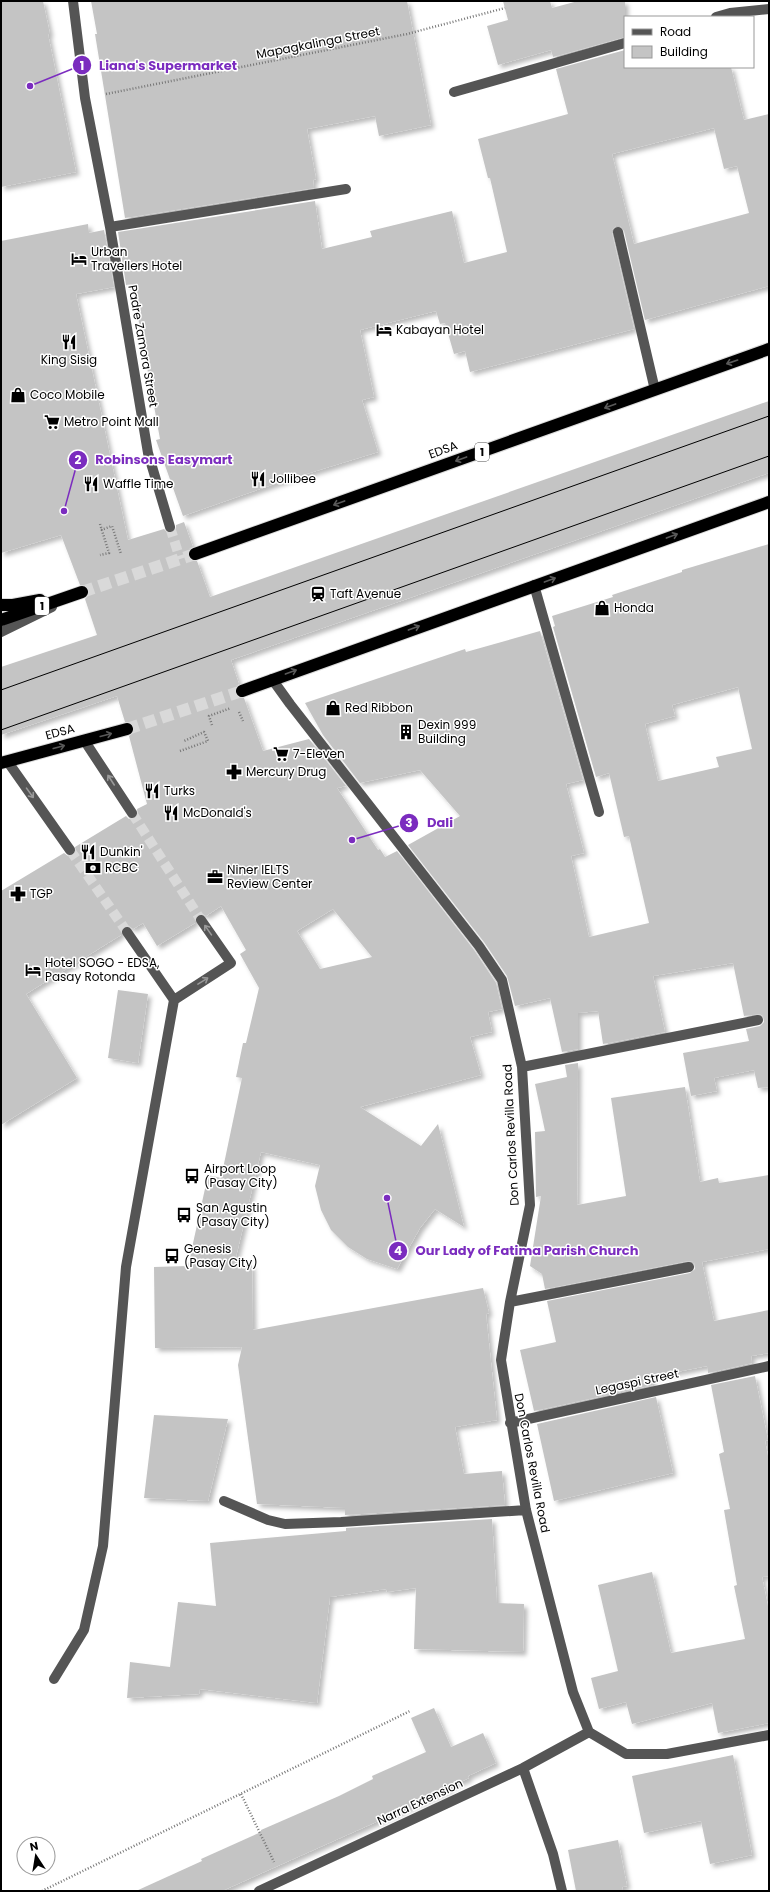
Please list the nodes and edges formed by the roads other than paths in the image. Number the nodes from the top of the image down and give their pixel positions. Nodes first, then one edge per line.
1 (73, 1) edge
2 (769, 9) edge
3 (720, 16) edge
4 (624, 43) edge
5 (454, 92) dead end
6 (346, 189) dead end
7 (110, 227) junction
8 (618, 232) dead end
9 (769, 349) edge
10 (655, 390) junction
11 (769, 502) edge
12 (170, 527) tunnel mouth
13 (195, 554) tunnel mouth
14 (534, 585) junction
15 (82, 592) junction
16 (1, 605) edge
17 (1, 620) edge
18 (1, 632) edge
19 (272, 679) junction
20 (242, 690) tunnel mouth
21 (127, 729) tunnel mouth
22 (84, 740) junction
23 (4, 762) edge
24 (599, 812) dead end
25 (132, 813) tunnel mouth
26 (70, 850) tunnel mouth
27 (201, 920) tunnel mouth
28 (127, 932) tunnel mouth
29 (174, 1000) junction
30 (758, 1020) dead end
31 (522, 1068) junction
32 (689, 1267) dead end
33 (510, 1302) junction
34 (769, 1366) edge
35 (510, 1423) junction
36 (224, 1501) dead end
37 (526, 1510) junction
38 (54, 1678) dead end
39 (589, 1732) junction
40 (769, 1735) edge
41 (523, 1768) junction
42 (260, 1891) edge
43 (562, 1891) edge

1 - 7 street, Padre Zamora Street
2 - 3 street
4 - 5 street
6 - 7 street
7 - 12 street, Padre Zamora Street
8 - 10 street
9 -> 10 highway, EDSA / 1
10 -> 13 highway, EDSA / 1
14 -> 11 highway
19 -> 14 highway
14 - 24 street
15 - 16 highway
15 - 17 highway, 1
15 - 18 street
19 - 20 highway
19 - 31 street, Don Carlos Revilla Road
22 -> 21 highway, EDSA
23 -> 22 highway, EDSA
25 -> 22 street
23 -> 26 street
29 -> 27 street
28 - 29 street
29 - 38 street
30 - 31 street
31 - 33 street, Don Carlos Revilla Road
32 - 33 street
33 - 35 street, Don Carlos Revilla Road
34 - 35 street, Legaspi Street
35 - 37 street, Don Carlos Revilla Road
36 - 37 street
37 - 39 street, Don Carlos Revilla Road
39 - 40 street
39 - 41 street, Narra Extension
41 - 42 street, Narra Extension
41 - 43 street

